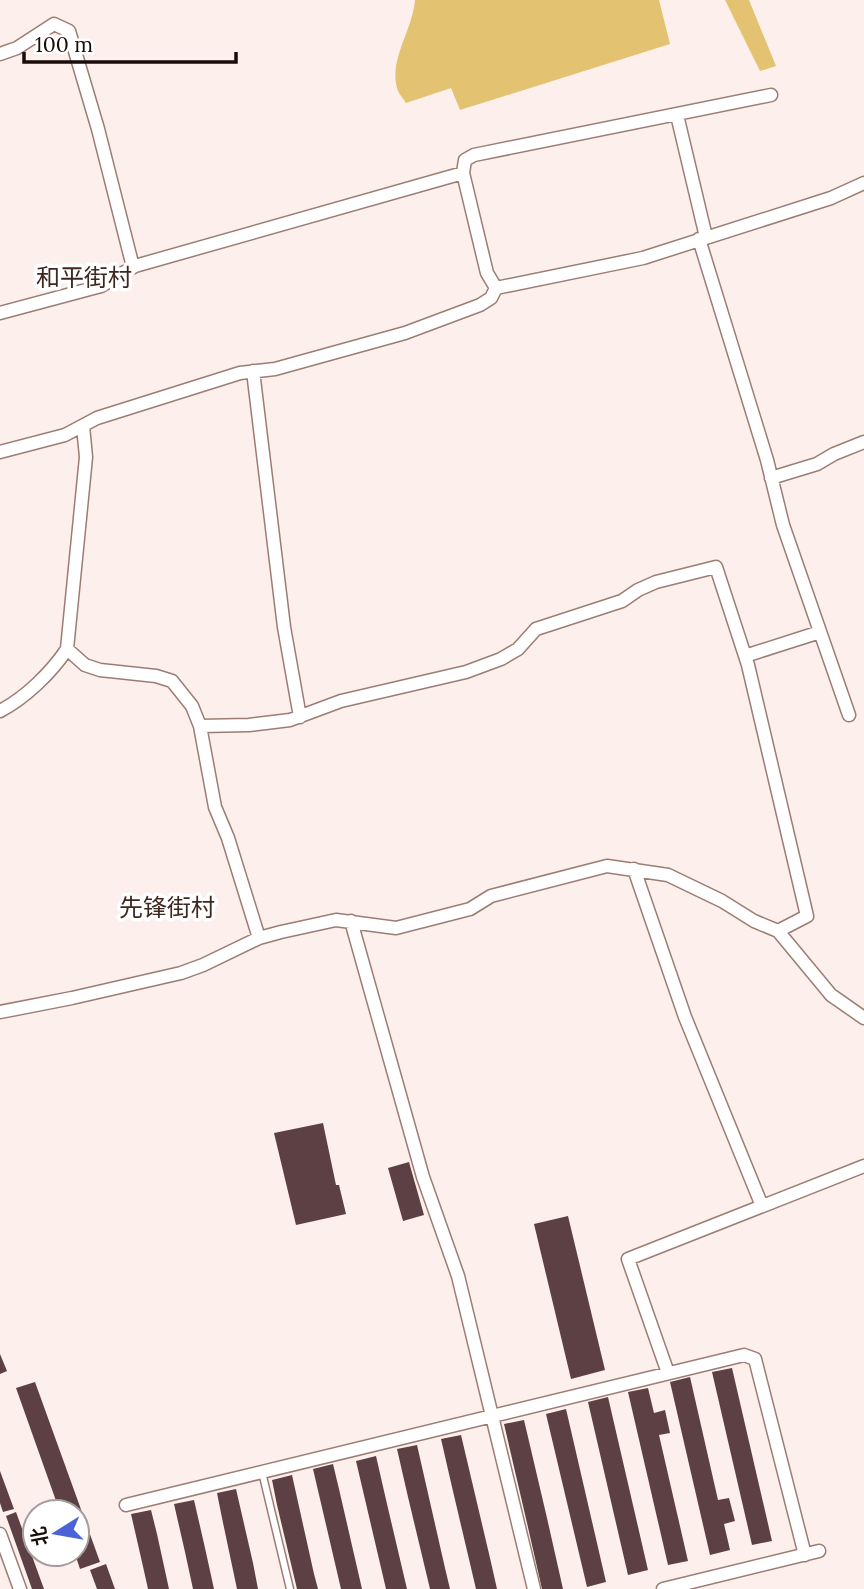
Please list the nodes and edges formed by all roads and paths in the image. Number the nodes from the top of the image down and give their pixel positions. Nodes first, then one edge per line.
1 (0, 54) edge
2 (771, 95) dead end
3 (677, 116) junction
4 (463, 173) junction
5 (864, 183) edge
6 (702, 238) junction
7 (133, 268) junction
8 (496, 288) junction
9 (0, 313) edge
10 (253, 371) junction
11 (83, 426) junction
12 (864, 442) edge
13 (0, 452) edge
14 (771, 478) junction
15 (820, 632) junction
16 (67, 649) junction
17 (745, 656) junction
18 (0, 710) edge
19 (849, 715) dead end
20 (300, 717) junction
21 (200, 726) junction
22 (634, 869) junction
23 (351, 921) junction
24 (778, 930) junction
25 (259, 938) junction
26 (0, 1012) edge
27 (864, 1018) edge
28 (864, 1166) edge
29 (762, 1206) junction
30 (668, 1373) junction
31 (492, 1417) junction
32 (262, 1472) junction
33 (126, 1505) dead end
34 (0, 1534) edge
35 (819, 1551) dead end
36 (805, 1555) junction
37 (20, 1589) edge
38 (290, 1589) edge
39 (534, 1589) edge
40 (663, 1589) edge

1 - 7 street
2 - 3 street
3 - 4 street
3 - 6 street
4 - 7 street
4 - 8 street
5 - 6 street
6 - 8 street
6 - 14 street
7 - 9 street
8 - 10 street
10 - 11 street
10 - 20 street
11 - 13 street
11 - 16 street
12 - 14 street
14 - 15 street
15 - 17 street
15 - 19 street
16 - 18 street
16 - 21 street
17 - 20 street
17 - 24 street
20 - 21 street
21 - 25 street
22 - 23 street
22 - 24 street
22 - 29 street
23 - 25 street
23 - 31 street
24 - 27 street
25 - 26 street
28 - 29 street
29 - 30 street
30 - 31 street
30 - 36 street
31 - 32 street
31 - 39 street
32 - 33 street
32 - 38 lane
34 - 37 street
35 - 36 street
36 - 40 street

